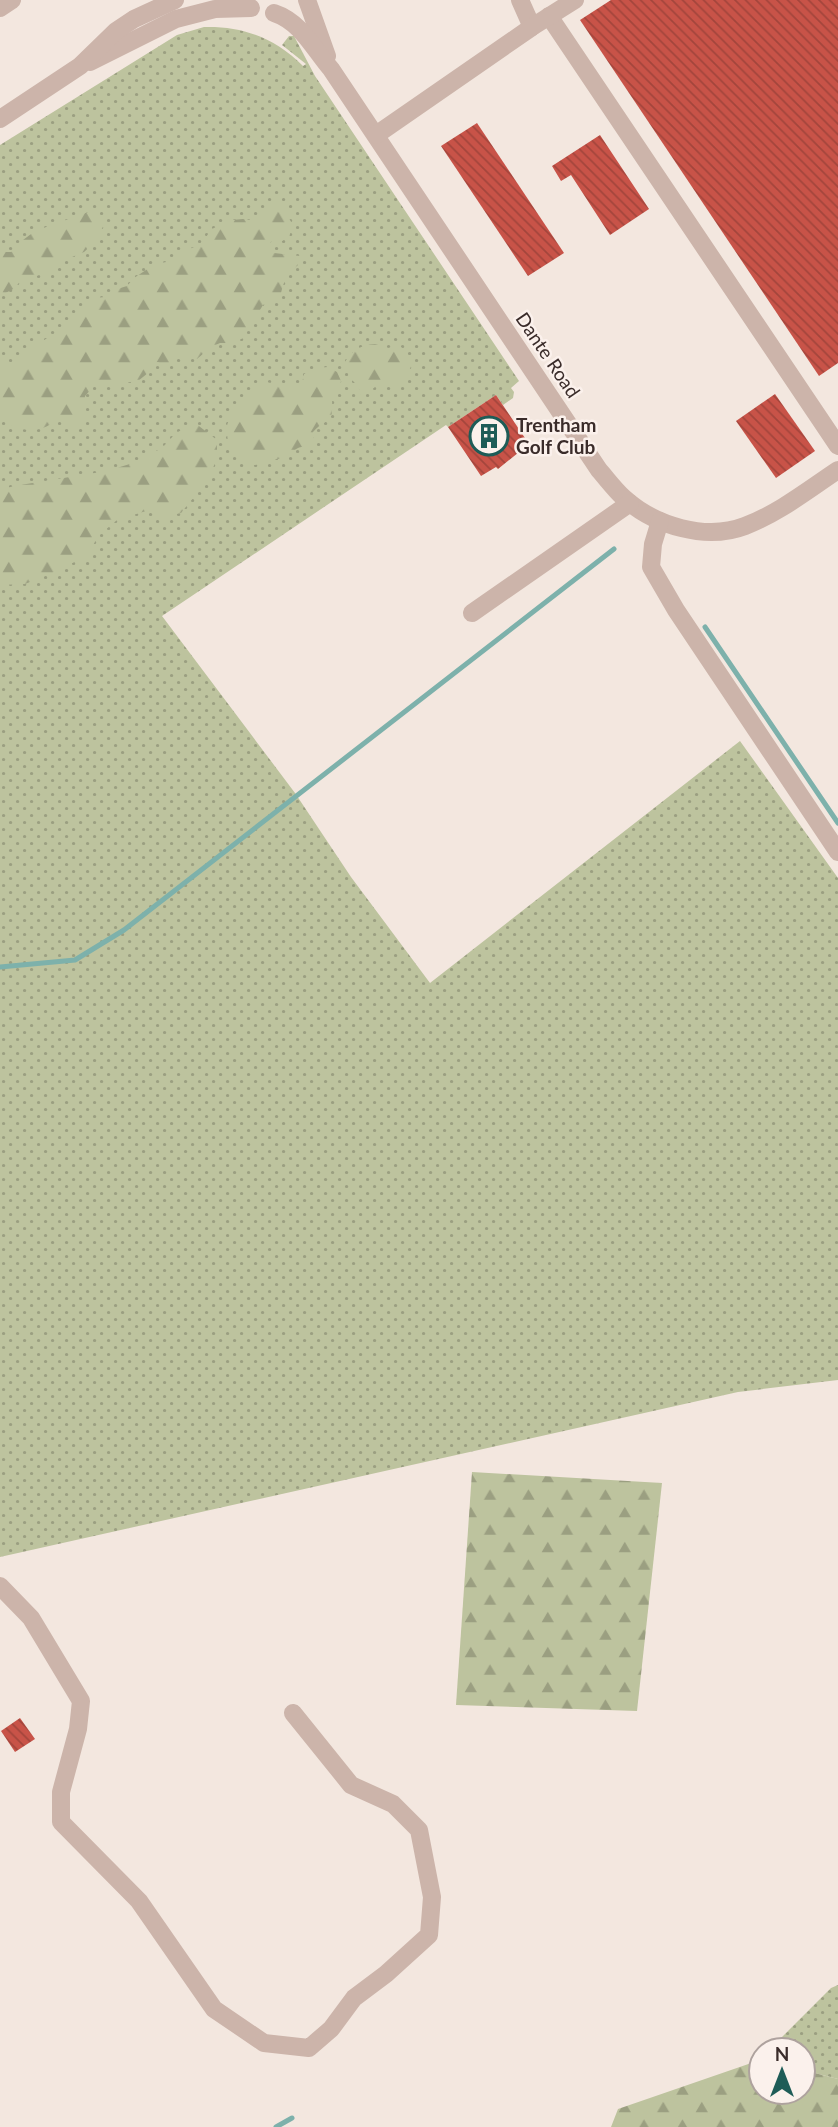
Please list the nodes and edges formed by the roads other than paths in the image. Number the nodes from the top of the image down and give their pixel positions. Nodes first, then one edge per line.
1 (12, 0) edge
2 (175, 0) edge
3 (296, 0) edge
4 (307, 0) edge
5 (520, 0) edge
6 (575, 0) edge
7 (247, 4) edge
8 (0, 8) edge
9 (274, 13) junction
10 (549, 16) junction
11 (532, 27) junction
12 (80, 66) junction
13 (331, 69) junction
14 (0, 119) edge
15 (376, 135) junction
16 (838, 446) edge
17 (838, 470) edge
18 (630, 503) junction
19 (660, 521) junction
20 (472, 613) dead end
21 (838, 852) edge
22 (0, 1586) edge
23 (293, 1713) dead end

1 - 8 street
2 - 12 street
3 - 9 street
4 - 13 street
5 - 11 street
6 - 10 street
7 - 9 street
7 - 12 street
9 - 13 street
10 - 11 street
10 - 16 street
11 - 15 street
12 - 14 street
13 - 15 street, Dante Road
15 - 18 street, Dante Road
17 - 19 street, Dante Road
18 - 19 street, Dante Road
18 - 20 street
19 - 21 street
22 - 23 street

